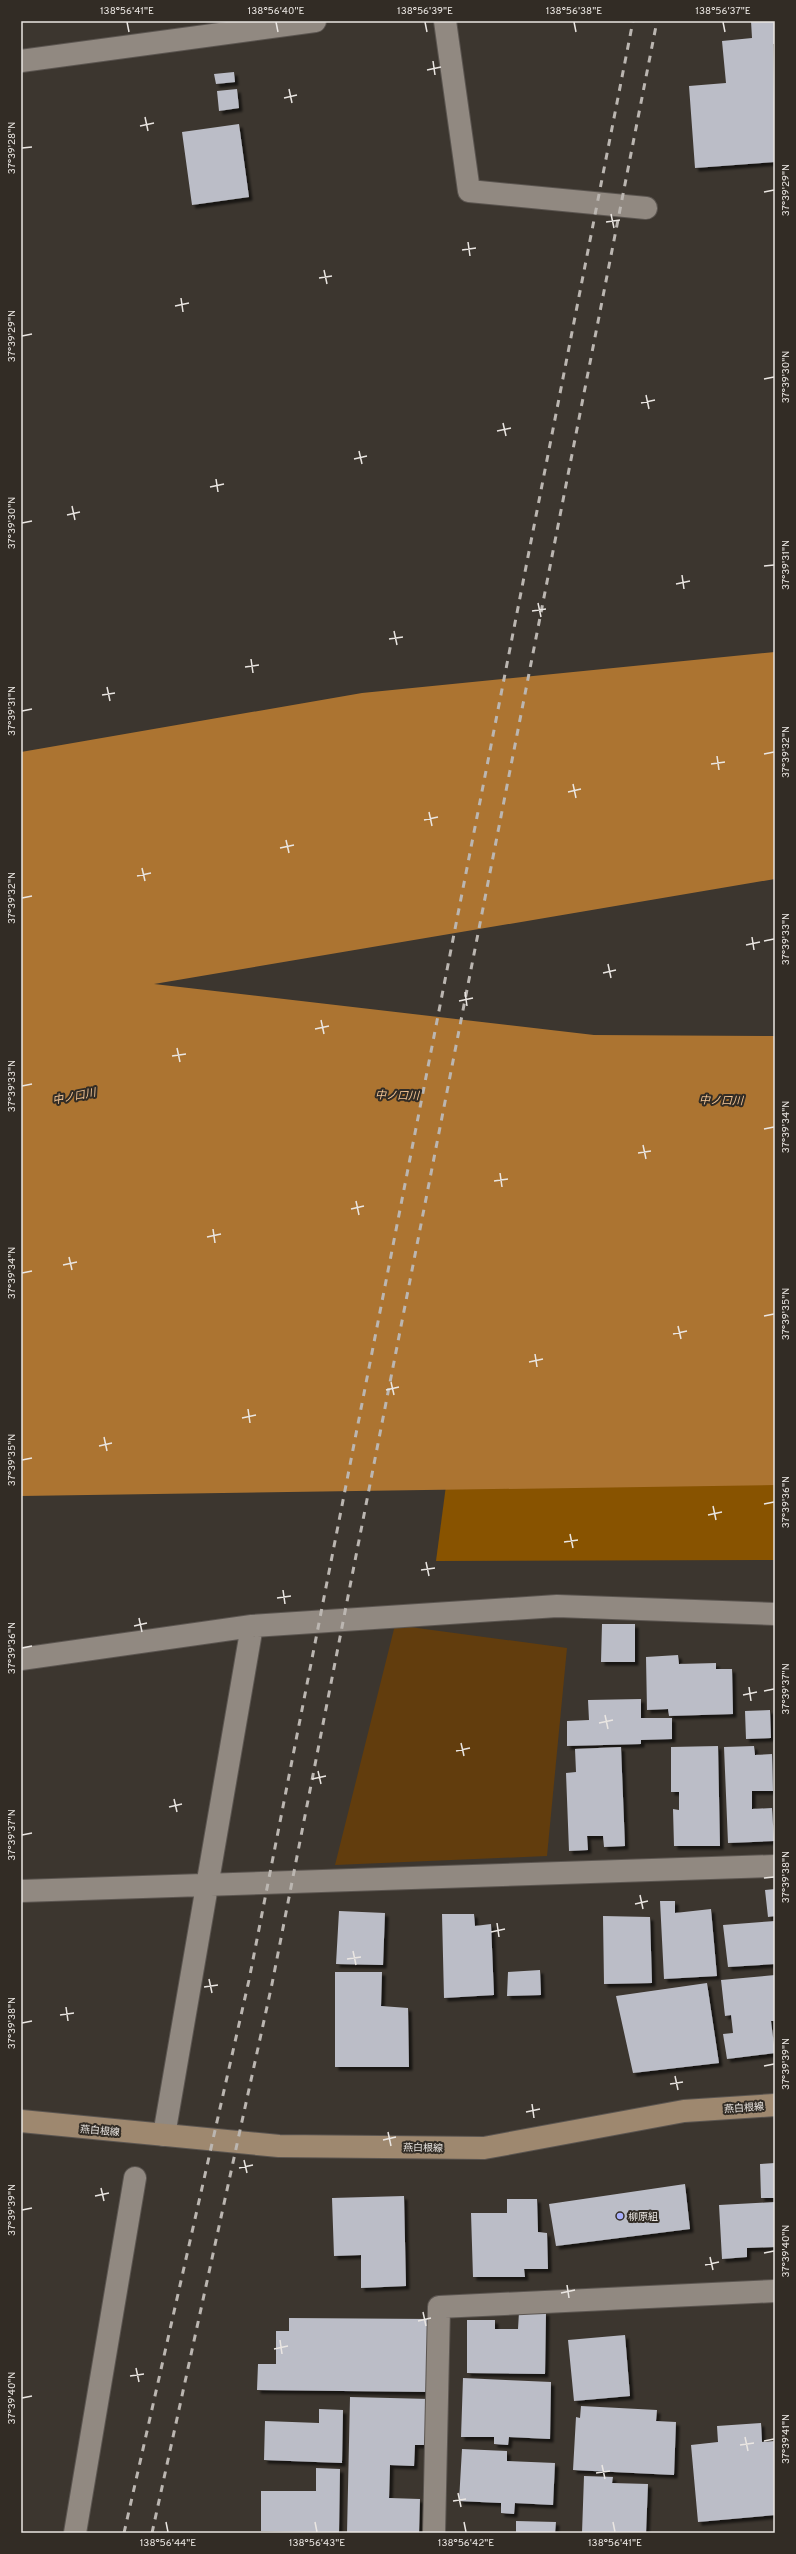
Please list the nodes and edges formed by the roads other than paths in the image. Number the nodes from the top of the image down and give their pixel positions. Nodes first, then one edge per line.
1 (315, 21) edge
2 (445, 21) edge
3 (21, 61) edge
4 (646, 208) dead end
5 (775, 1614) edge
6 (252, 1626) junction
7 (21, 1658) edge
8 (775, 1866) edge
9 (207, 1884) junction
10 (21, 1891) edge
11 (775, 2105) edge
12 (21, 2121) edge
13 (164, 2135) junction
14 (135, 2178) dead end
15 (775, 2291) edge
16 (75, 2533) edge
17 (434, 2533) edge

1 - 3 street
2 - 4 street
5 - 6 street
6 - 7 street
6 - 9 street
8 - 9 street
9 - 10 street
9 - 13 street
11 - 13 main road, 燕白根線
12 - 13 main road, 燕白根線
14 - 16 street
15 - 17 street

